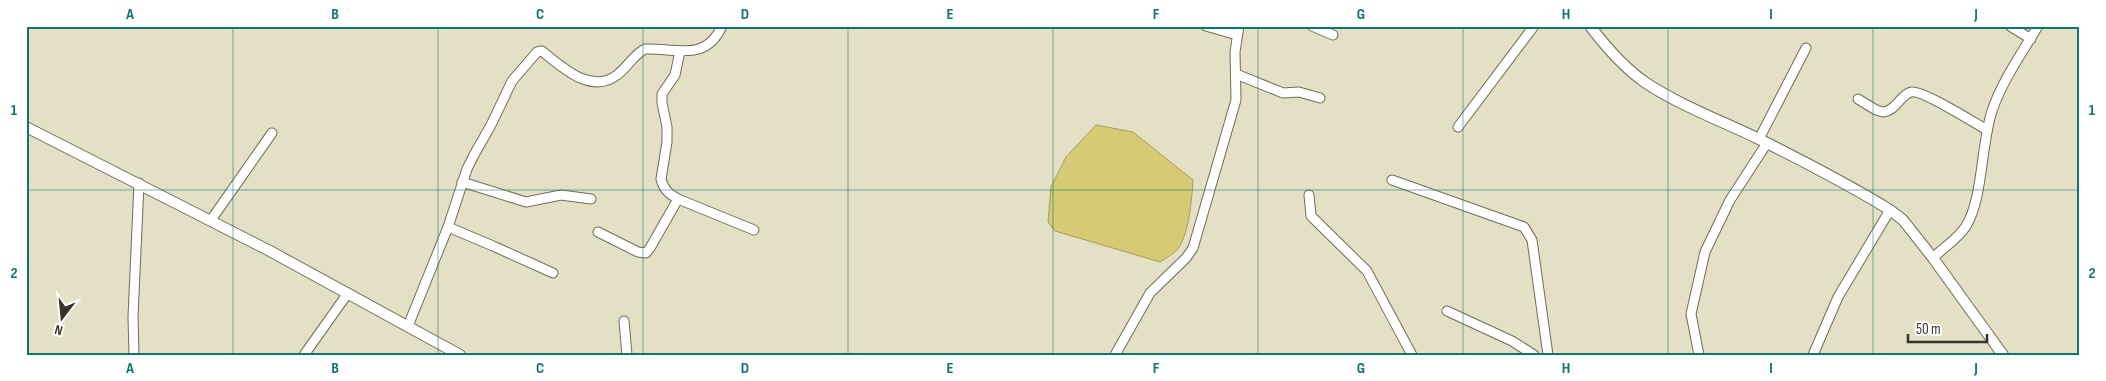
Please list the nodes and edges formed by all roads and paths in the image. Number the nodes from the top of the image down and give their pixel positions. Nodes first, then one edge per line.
1 (722, 26) edge
2 (1206, 26) edge
3 (1312, 26) edge
4 (1534, 26) edge
5 (1590, 26) edge
6 (2010, 26) edge
7 (2038, 26) edge
8 (1238, 30) edge
9 (1333, 35) dead end
10 (2031, 38) junction
11 (1806, 48) dead end
12 (680, 51) junction
13 (1236, 74) junction
14 (1320, 98) dead end
15 (1858, 99) dead end
16 (26, 127) edge
17 (1458, 127) dead end
18 (1987, 130) junction
19 (272, 133) dead end
20 (1763, 141) junction
21 (1392, 180) dead end
22 (462, 182) junction
23 (139, 183) junction
24 (1309, 195) dead end
25 (591, 199) dead end
26 (678, 199) junction
27 (1890, 210) junction
28 (211, 220) junction
29 (448, 227) junction
30 (754, 230) dead end
31 (598, 232) dead end
32 (1933, 258) junction
33 (553, 273) dead end
34 (348, 293) junction
35 (1447, 311) dead end
36 (624, 321) dead end
37 (408, 326) junction
38 (134, 355) edge
39 (304, 355) edge
40 (460, 355) edge
41 (627, 355) edge
42 (1114, 355) edge
43 (1412, 355) edge
44 (1534, 355) edge
45 (1548, 355) edge
46 (1699, 355) edge
47 (1813, 355) edge
48 (2003, 355) edge

1 - 12 street
2 - 8 street
3 - 9 street
4 - 17 street
5 - 20 street
6 - 10 street
7 - 10 street
8 - 13 street
10 - 18 street
11 - 20 street
12 - 22 street
12 - 26 street
13 - 14 street
13 - 42 street
15 - 18 street
16 - 23 street
18 - 32 street
19 - 28 street
20 - 27 street
20 - 46 street
21 - 45 street
22 - 25 street
22 - 29 street
23 - 28 street
23 - 38 street
24 - 43 street
26 - 30 street
26 - 31 street
27 - 32 street
27 - 47 street
28 - 34 street
29 - 33 street
29 - 37 street
32 - 48 street
34 - 37 street
34 - 39 street
35 - 44 street
36 - 41 street
37 - 40 street

